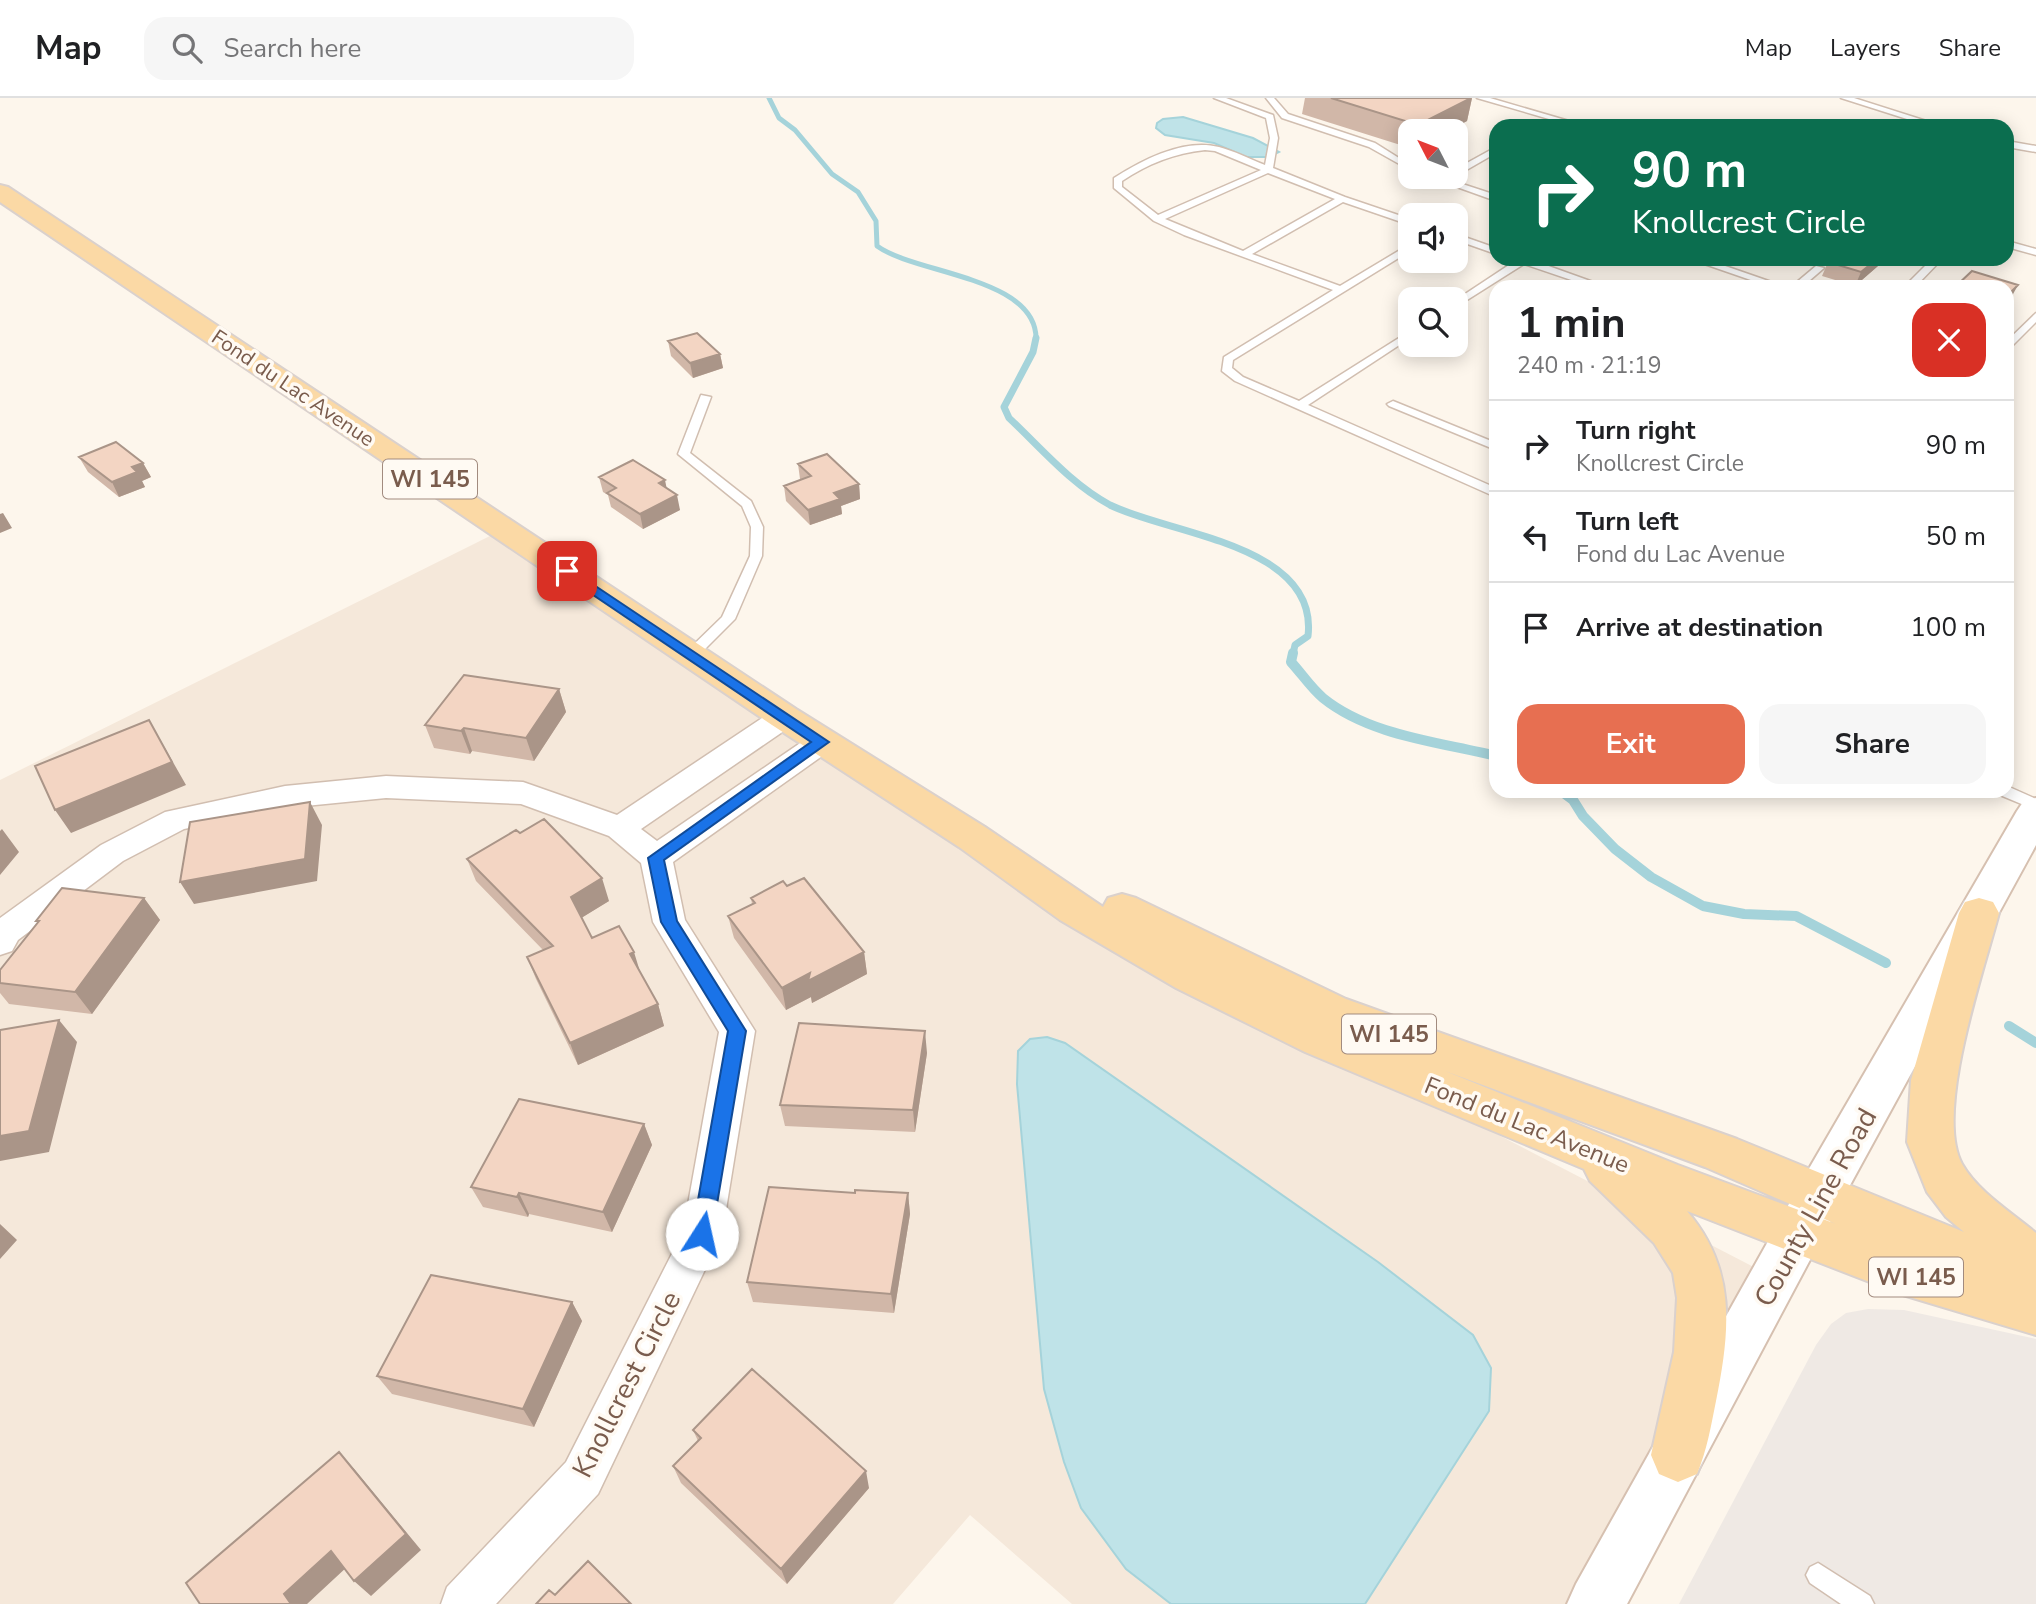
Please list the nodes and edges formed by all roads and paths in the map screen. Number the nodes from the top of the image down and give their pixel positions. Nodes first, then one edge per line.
1 (1218, 98) edge
2 (1270, 98) edge
3 (1481, 98) edge
4 (1845, 98) edge
5 (1553, 118) joint
6 (1557, 119) edge
7 (1915, 119) edge
8 (2014, 145) edge
9 (2036, 149) edge
10 (1489, 154) edge
11 (1398, 162) edge
12 (1468, 166) edge
13 (1269, 169) junction
14 (1468, 187) edge
15 (0, 192) edge
16 (1489, 195) edge
17 (1342, 199) junction
18 (1398, 218) edge
19 (1157, 219) junction
20 (1468, 241) edge
21 (2014, 246) edge
22 (1489, 249) edge
23 (2036, 252) edge
24 (1244, 254) junction
25 (1398, 254) edge
26 (1512, 266) edge
27 (1539, 266) edge
28 (1716, 266) edge
29 (1930, 266) edge
30 (1819, 268) dead end
31 (1491, 280) edge
32 (1580, 280) edge
33 (1760, 280) edge
34 (1804, 280) edge
35 (1916, 280) edge
36 (1489, 282) edge
37 (1341, 289) junction
38 (1468, 296) edge
39 (2036, 316) edge
40 (2014, 340) edge
41 (1398, 342) edge
42 (705, 397) dead end
43 (1394, 404) dead end
44 (1300, 406) junction
45 (1489, 444) edge
46 (1489, 487) edge
47 (691, 655) junction
48 (784, 717) junction
49 (822, 742) junction
50 (2014, 795) edge
51 (2036, 805) edge
52 (2036, 811) edge
53 (620, 828) junction
54 (972, 837) junction
55 (656, 858) junction
56 (1979, 913) junction
57 (1, 939) edge
58 (1589, 1151) junction
59 (1810, 1214) junction
60 (2036, 1263) edge
61 (2036, 1277) edge
62 (2036, 1311) edge
63 (1678, 1455) junction
64 (1818, 1575) dead end
65 (464, 1604) edge
66 (1596, 1604) edge
67 (1862, 1604) edge

1 - 13 lane
2 - 11 lane
3 - 5 lane
4 - 7 lane
5 - 6 lane
8 - 9 lane
10 - 12 lane
13 - 17 lane
13 - 19 lane
13 - 19 lane
14 - 16 lane
15 - 47 main road, Fond du Lac Avenue / WI 145
17 - 18 lane
17 - 24 lane
19 - 24 lane
20 - 22 lane
21 - 23 lane
24 - 37 lane
25 - 37 lane
26 - 31 lane
27 - 32 lane
28 - 33 lane
29 - 35 lane
30 - 34 lane
36 - 38 lane
37 - 44 lane
39 - 40 lane
41 - 44 lane
42 - 47 lane
43 - 45 lane
44 - 46 lane
47 - 48 main road, Fond du Lac Avenue / WI 145
48 - 49 main road, Fond du Lac Avenue / WI 145
48 - 53 street
49 - 54 main road, Fond du Lac Avenue / WI 145
49 - 55 street
50 - 51 lane
52 - 56 street, County Line Road
53 - 55 street
53 - 57 street
54 - 58 main road, Fond du Lac Avenue / WI 145
54 - 59 main road, Fond du Lac Avenue / WI 145
55 - 65 street, Knollcrest Circle
56 - 59 street, County Line Road
56 - 60 main road
58 - 59 main road, Fond du Lac Avenue / WI 145
58 - 63 main road
59 - 61 main road, Fond du Lac Avenue / WI 145
59 - 62 main road, Fond du Lac Avenue / WI 145
59 - 63 street, County Line Road
63 - 66 street, County Line Road
64 - 67 lane

